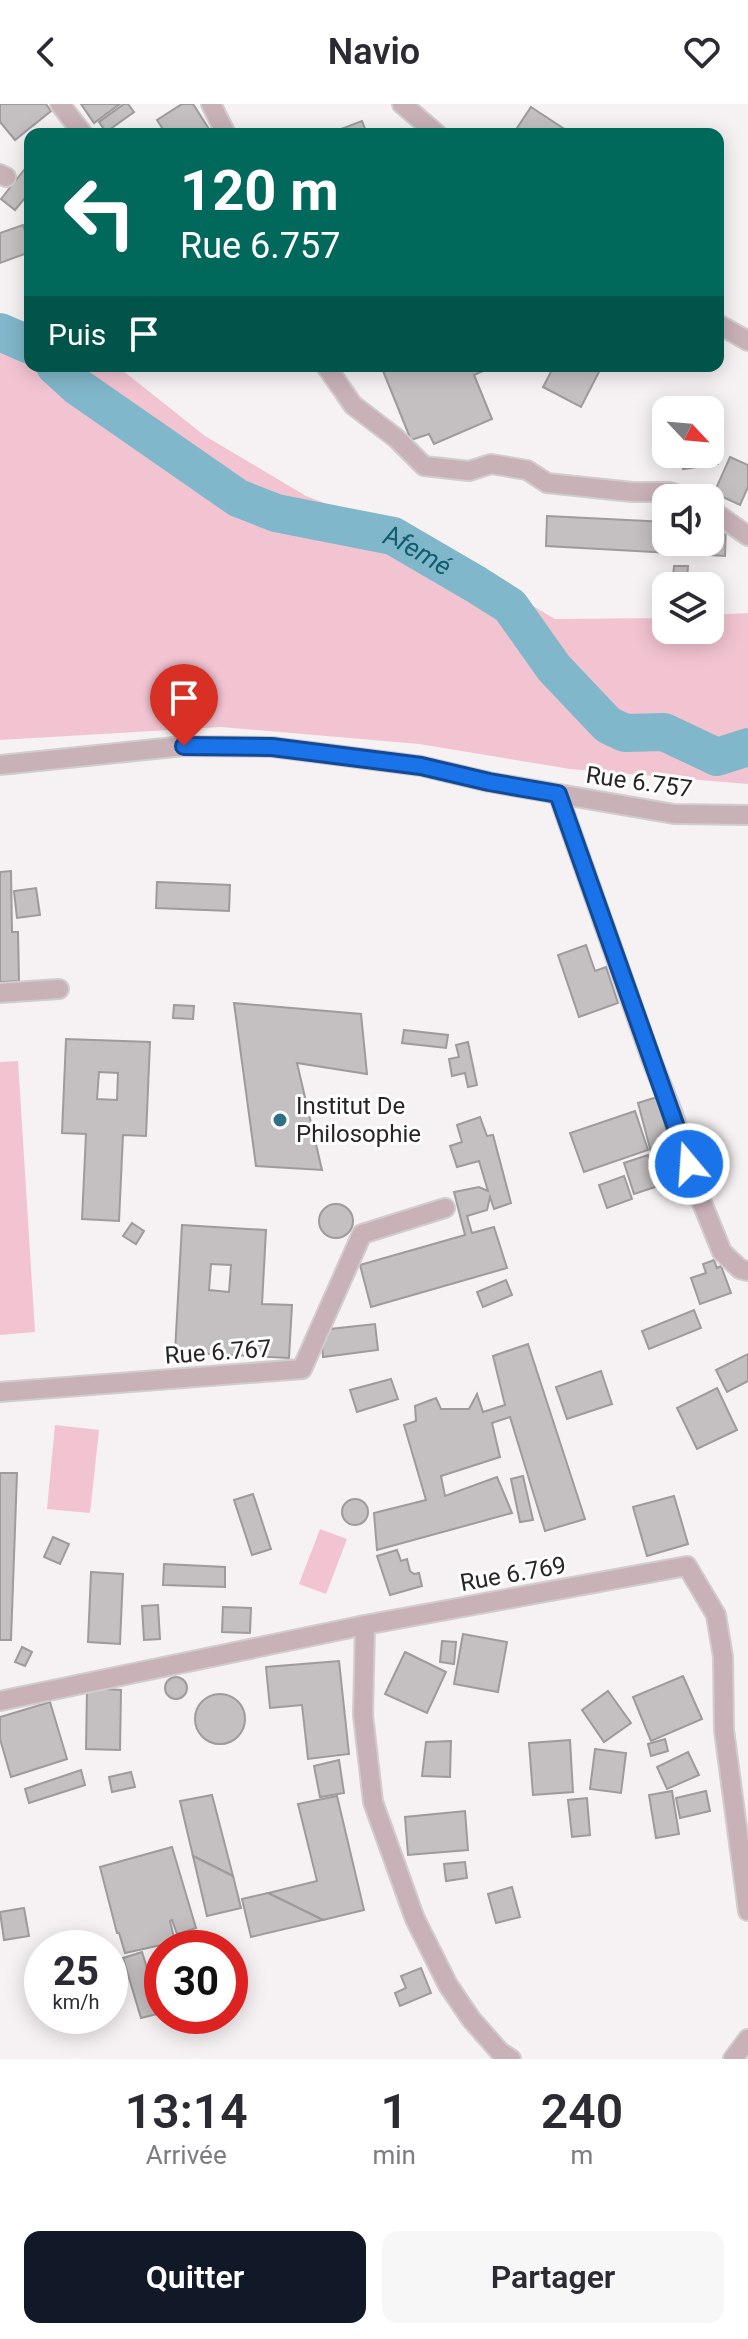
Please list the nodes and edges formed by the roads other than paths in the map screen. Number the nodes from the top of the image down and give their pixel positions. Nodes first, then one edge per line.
1 (60, 104) edge
2 (211, 104) edge
3 (402, 104) edge
4 (78, 128) edge
5 (223, 128) edge
6 (430, 128) edge
7 (724, 327) edge
8 (748, 341) edge
9 (330, 372) edge
10 (652, 492) edge
11 (724, 519) edge
12 (748, 536) edge
13 (0, 765) edge
14 (558, 794) junction
15 (748, 815) edge
16 (59, 989) dead end
17 (0, 993) edge
18 (445, 1208) dead end
19 (748, 1271) edge
20 (0, 1392) edge
21 (365, 1625) junction
22 (0, 1701) edge
23 (748, 1911) edge
24 (748, 2039) edge
25 (511, 2059) edge
26 (733, 2059) edge

1 - 4 street
2 - 5 street
3 - 6 street
7 - 8 street
9 - 10 street
11 - 12 street
13 - 14 street, Rue 6.757
14 - 15 street, Rue 6.757
14 - 19 street
16 - 17 street
18 - 20 street, Rue 6.767
21 - 22 street, Rue 6.769
21 - 23 street, Rue 6.769
21 - 25 street
24 - 26 street

